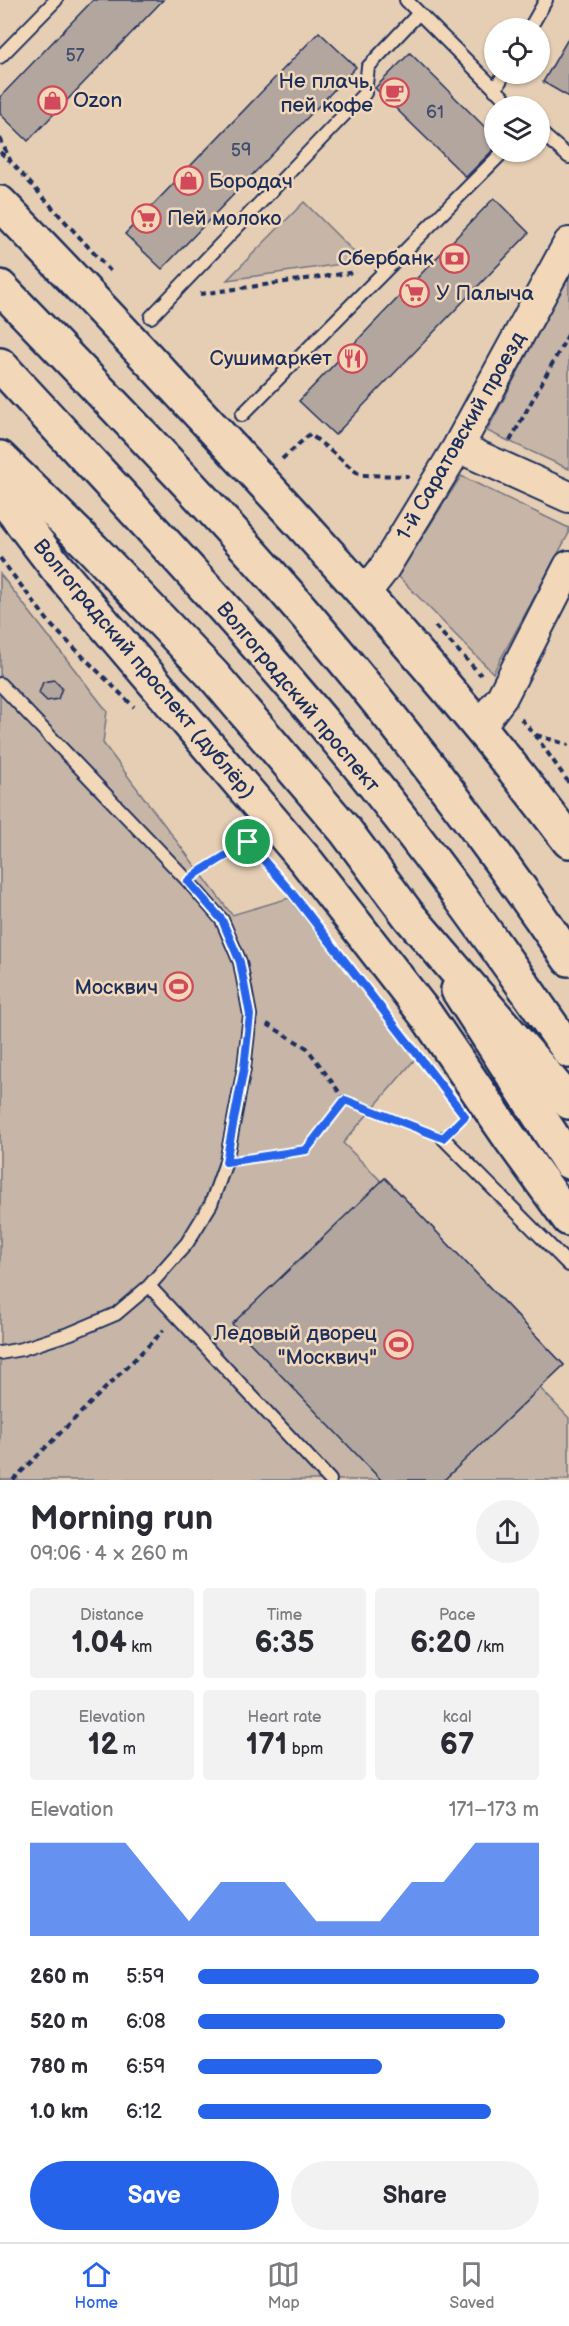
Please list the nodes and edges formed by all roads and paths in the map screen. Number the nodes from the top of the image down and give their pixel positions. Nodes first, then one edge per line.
1 (56, 0) edge
2 (406, 0) edge
3 (546, 0) edge
4 (419, 13) junction
5 (536, 18) edge
6 (0, 57) edge
7 (498, 84) edge
8 (495, 90) junction
9 (501, 96) edge
10 (550, 141) edge
11 (0, 152) edge
12 (569, 157) edge
13 (12, 162) dead end
14 (493, 162) edge
15 (0, 203) edge
16 (0, 224) edge
17 (569, 243) edge
18 (388, 268) junction
19 (0, 287) edge
20 (87, 292) junction
21 (196, 294) dead end
22 (152, 317) dead end
23 (569, 333) edge
24 (0, 365) edge
25 (242, 415) dead end
26 (509, 442) dead end
27 (458, 447) junction
28 (0, 458) edge
29 (282, 459) dead end
30 (416, 476) dead end
31 (0, 494) edge
32 (569, 497) edge
33 (0, 558) edge
34 (569, 566) edge
35 (364, 593) junction
36 (0, 684) edge
37 (141, 714) dead end
38 (480, 726) junction
39 (535, 735) dead end
40 (569, 745) edge
41 (569, 841) edge
42 (255, 850) dead end
43 (188, 881) junction
44 (409, 916) junction
45 (569, 959) edge
46 (250, 1015) junction
47 (569, 1051) edge
48 (345, 1100) junction
49 (569, 1102) edge
50 (443, 1138) joint
51 (226, 1162) junction
52 (569, 1162) edge
53 (569, 1219) edge
54 (569, 1265) edge
55 (149, 1286) junction
56 (178, 1317) junction
57 (0, 1353) edge
58 (13, 1480) edge
59 (330, 1480) edge

1 - 6 lane
2 - 4 lane
3 - 5 lane
4 - 8 lane
4 - 22 lane
7 - 8 lane
8 - 9 lane
10 - 12 lane
11 - 13 path
14 - 18 lane
15 - 20 main road
16 - 20 main road
17 - 27 street, 1-й Саратовский проезд
18 - 21 path
18 - 25 lane
19 - 45 main road
20 - 35 main road
23 - 26 path
24 - 47 main road, Волгоградский проспект
27 - 32 street
27 - 35 street, 1-й Саратовский проезд
28 - 44 main road
29 - 30 path
31 - 53 main road, Волгоградский проспект (дублёр)
33 - 37 path
34 - 38 street
35 - 38 main road
36 - 43 lane
38 - 41 main road
39 - 40 path
42 - 43 path
43 - 46 lane
44 - 49 main road
44 - 52 main road
46 - 48 path
46 - 51 lane
48 - 50 path
48 - 51 path
50 - 54 lane
51 - 55 lane
55 - 56 lane
55 - 57 lane
56 - 58 path
56 - 59 lane

